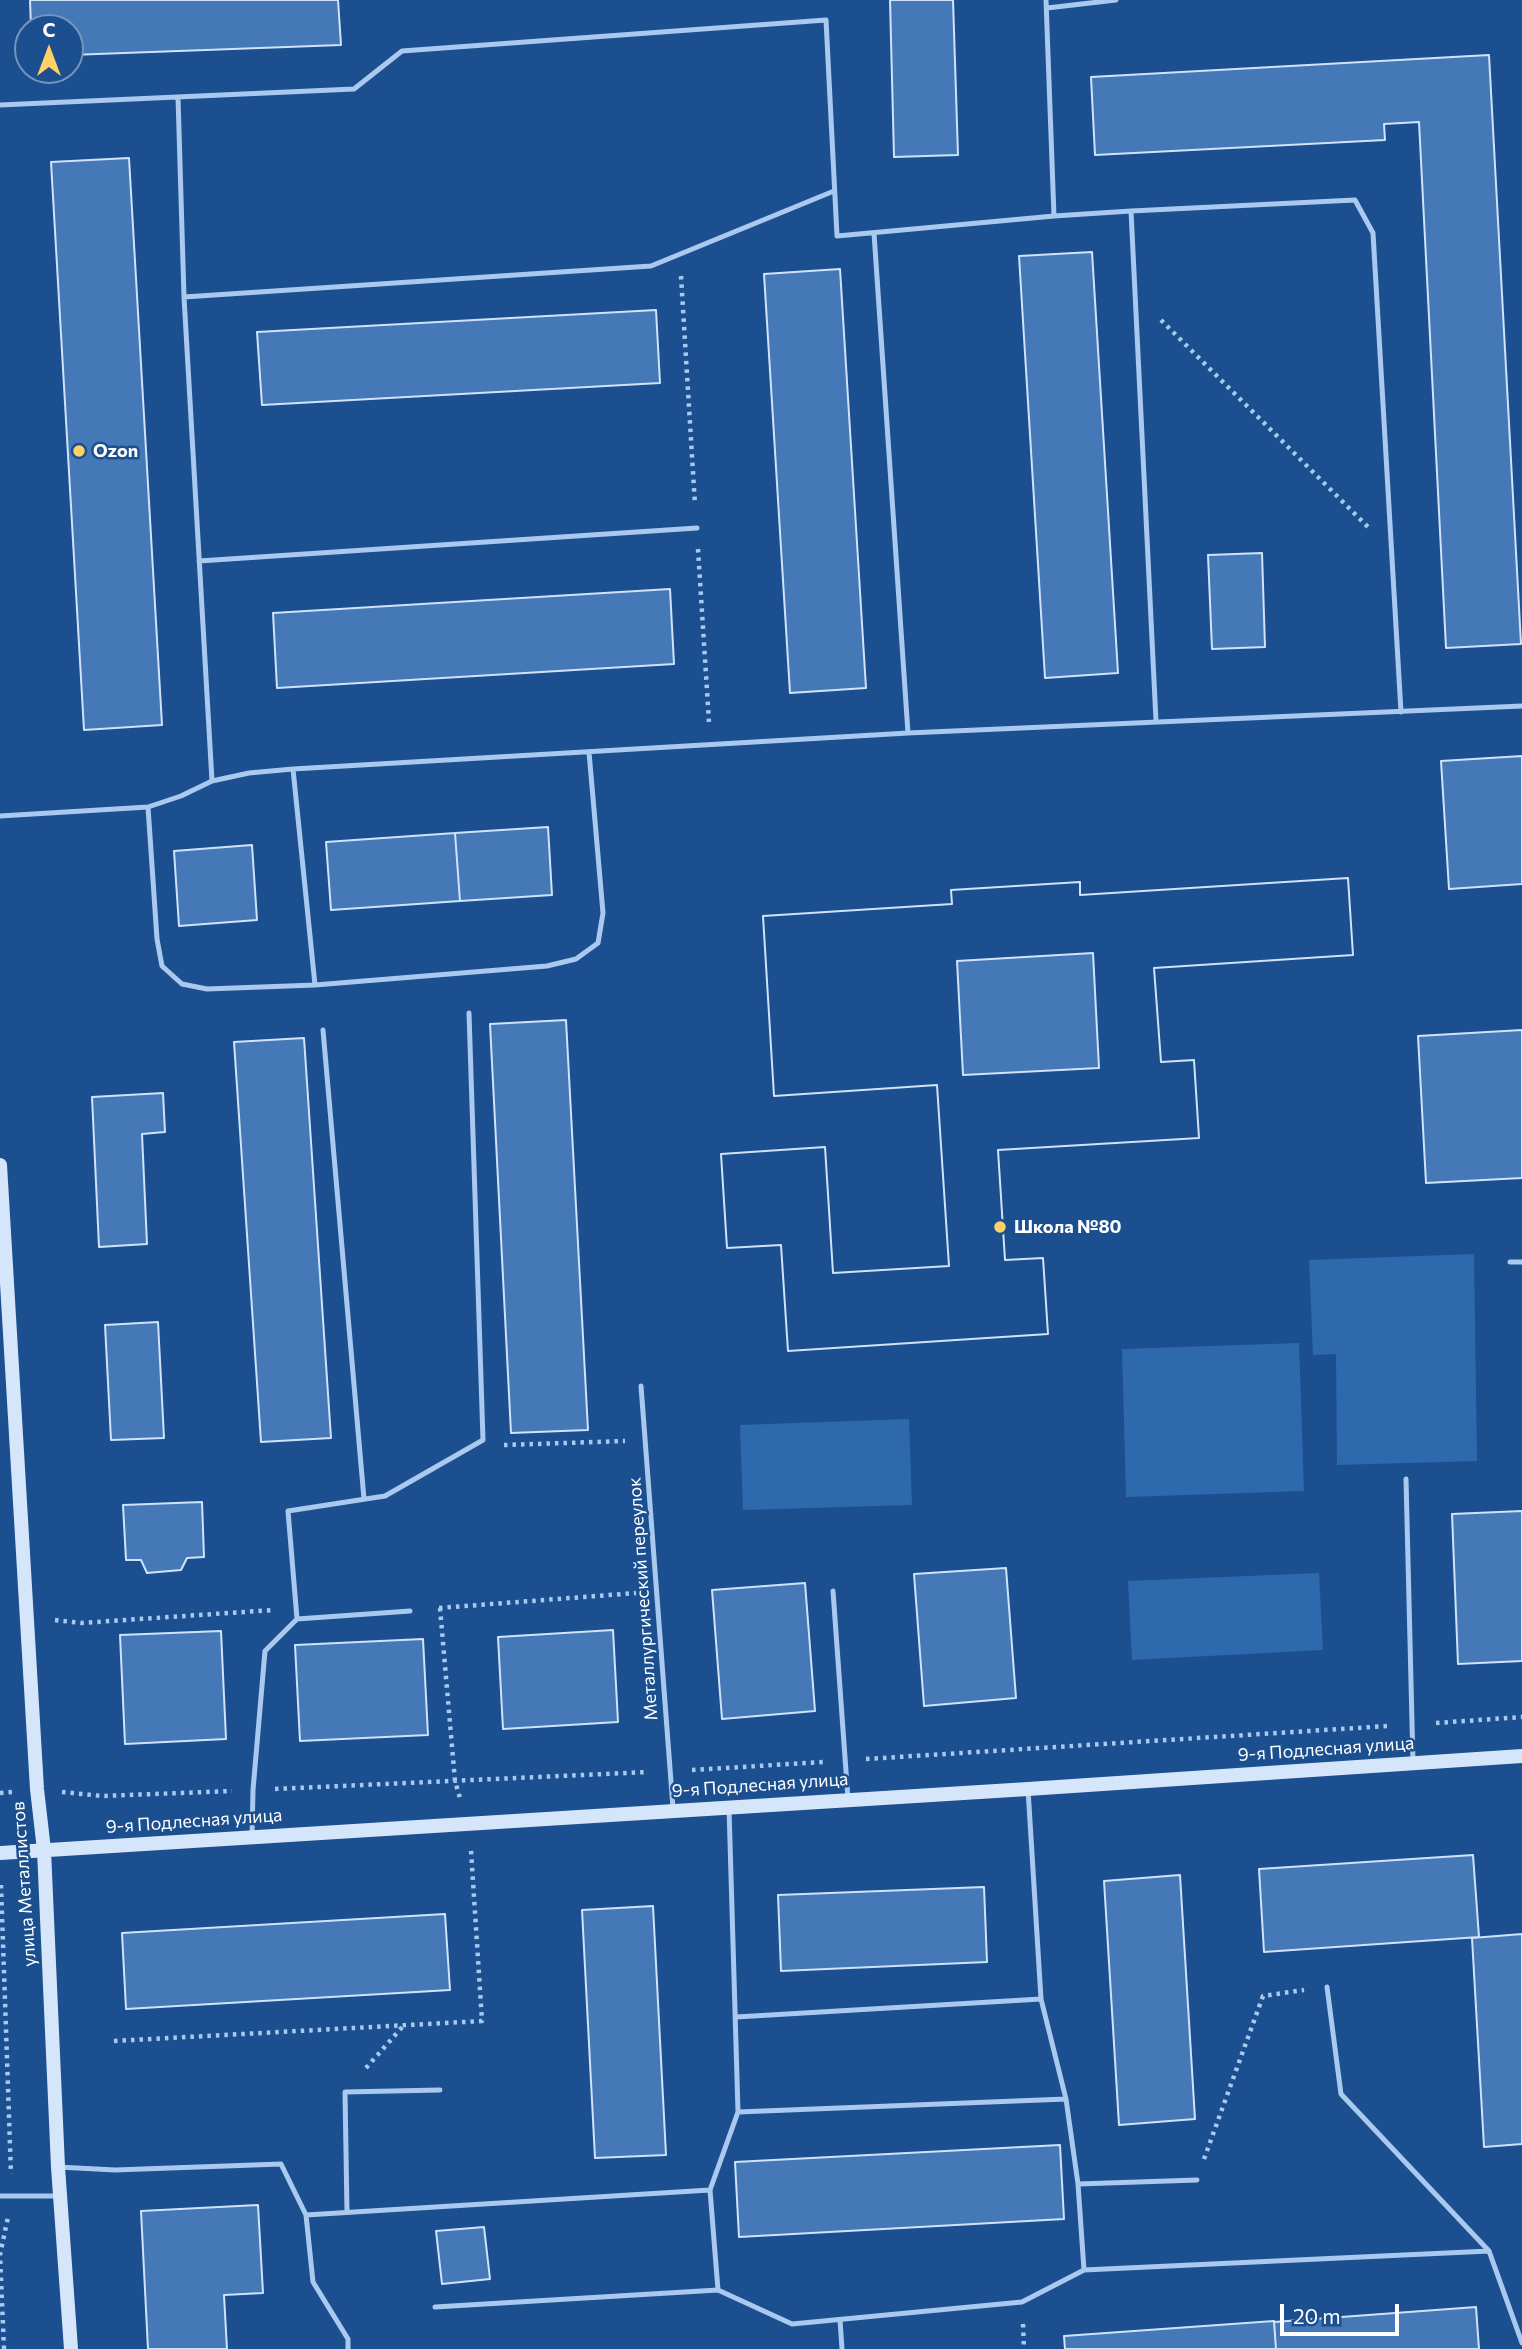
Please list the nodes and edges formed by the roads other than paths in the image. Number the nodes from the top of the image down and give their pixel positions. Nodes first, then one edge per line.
1 (1046, 0) edge
2 (1116, 0) edge
3 (1047, 8) junction
4 (178, 97) junction
5 (0, 105) edge
6 (834, 191) junction
7 (1131, 211) junction
8 (1054, 216) junction
9 (874, 233) junction
10 (184, 297) junction
11 (697, 528) road end
12 (199, 561) junction
13 (1522, 706) edge
14 (1401, 712) junction
15 (1156, 721) junction
16 (908, 733) junction
17 (589, 752) junction
18 (293, 769) junction
19 (212, 781) junction
20 (148, 807) junction
21 (0, 816) edge
22 (315, 985) junction
23 (469, 1013) dead end
24 (323, 1030) dead end
25 (0, 1165) edge
26 (1510, 1262) dead end
27 (1522, 1262) edge
28 (641, 1386) dead end
29 (1406, 1479) dead end
30 (364, 1499) junction
31 (833, 1591) dead end
32 (410, 1611) road end
33 (297, 1619) junction
34 (1522, 1756) edge
35 (1413, 1763) junction
36 (1028, 1789) junction
37 (848, 1799) junction
38 (729, 1806) junction
39 (674, 1810) junction
40 (252, 1837) junction
41 (44, 1850) junction
42 (0, 1853) edge
43 (1327, 1987) road end
44 (1041, 1999) junction
45 (736, 2017) junction
46 (440, 2090) dead end
47 (1066, 2099) junction
48 (738, 2112) junction
49 (58, 2167) junction
50 (1197, 2180) road end
51 (1078, 2184) junction
52 (710, 2190) junction
53 (0, 2196) edge
54 (62, 2196) junction
55 (347, 2212) junction
56 (306, 2215) junction
57 (1489, 2251) junction
58 (1084, 2270) junction
59 (718, 2290) junction
60 (435, 2307) dead end
61 (840, 2320) junction
62 (1522, 2343) edge
63 (71, 2349) edge
64 (348, 2349) edge
65 (842, 2349) edge

1 - 3 lane
2 - 3 lane
3 - 8 lane
4 - 5 lane
4 - 6 lane
4 - 10 lane
6 - 9 lane
6 - 10 lane
7 - 8 lane
7 - 14 lane
7 - 15 lane
8 - 9 lane
9 - 16 lane
10 - 12 lane
11 - 12 lane
12 - 19 lane
13 - 14 lane
14 - 15 lane
15 - 16 lane
16 - 17 lane
17 - 18 lane
17 - 22 lane
18 - 19 lane
18 - 22 lane
19 - 20 lane
20 - 21 lane
20 - 22 lane
23 - 30 lane
24 - 30 lane
25 - 41 street, улица Металлистов
26 - 27 lane
28 - 39 lane, Металлургический переулок
29 - 35 lane
30 - 33 lane
31 - 37 lane
32 - 33 lane
33 - 40 lane
34 - 35 street, 9-я Подлесная улица
35 - 36 street, 9-я Подлесная улица
36 - 37 street, 9-я Подлесная улица
36 - 44 lane
37 - 38 street, 9-я Подлесная улица
38 - 39 street, 9-я Подлесная улица
38 - 45 lane
39 - 40 street, 9-я Подлесная улица
40 - 41 street, 9-я Подлесная улица
41 - 42 street, 9-я Подлесная улица
41 - 49 street, улица Металлистов
43 - 57 lane
44 - 45 lane
44 - 47 lane
45 - 48 lane
46 - 55 lane
47 - 48 lane
47 - 51 lane
48 - 52 lane
49 - 54 street, улица Металлистов
49 - 56 lane
50 - 51 lane
51 - 58 lane
52 - 55 lane
52 - 59 lane
53 - 54 lane
54 - 63 street, улица Металлистов
55 - 56 lane
56 - 64 lane
57 - 58 lane
57 - 62 lane
58 - 61 lane
59 - 60 lane
59 - 61 lane
61 - 65 lane

